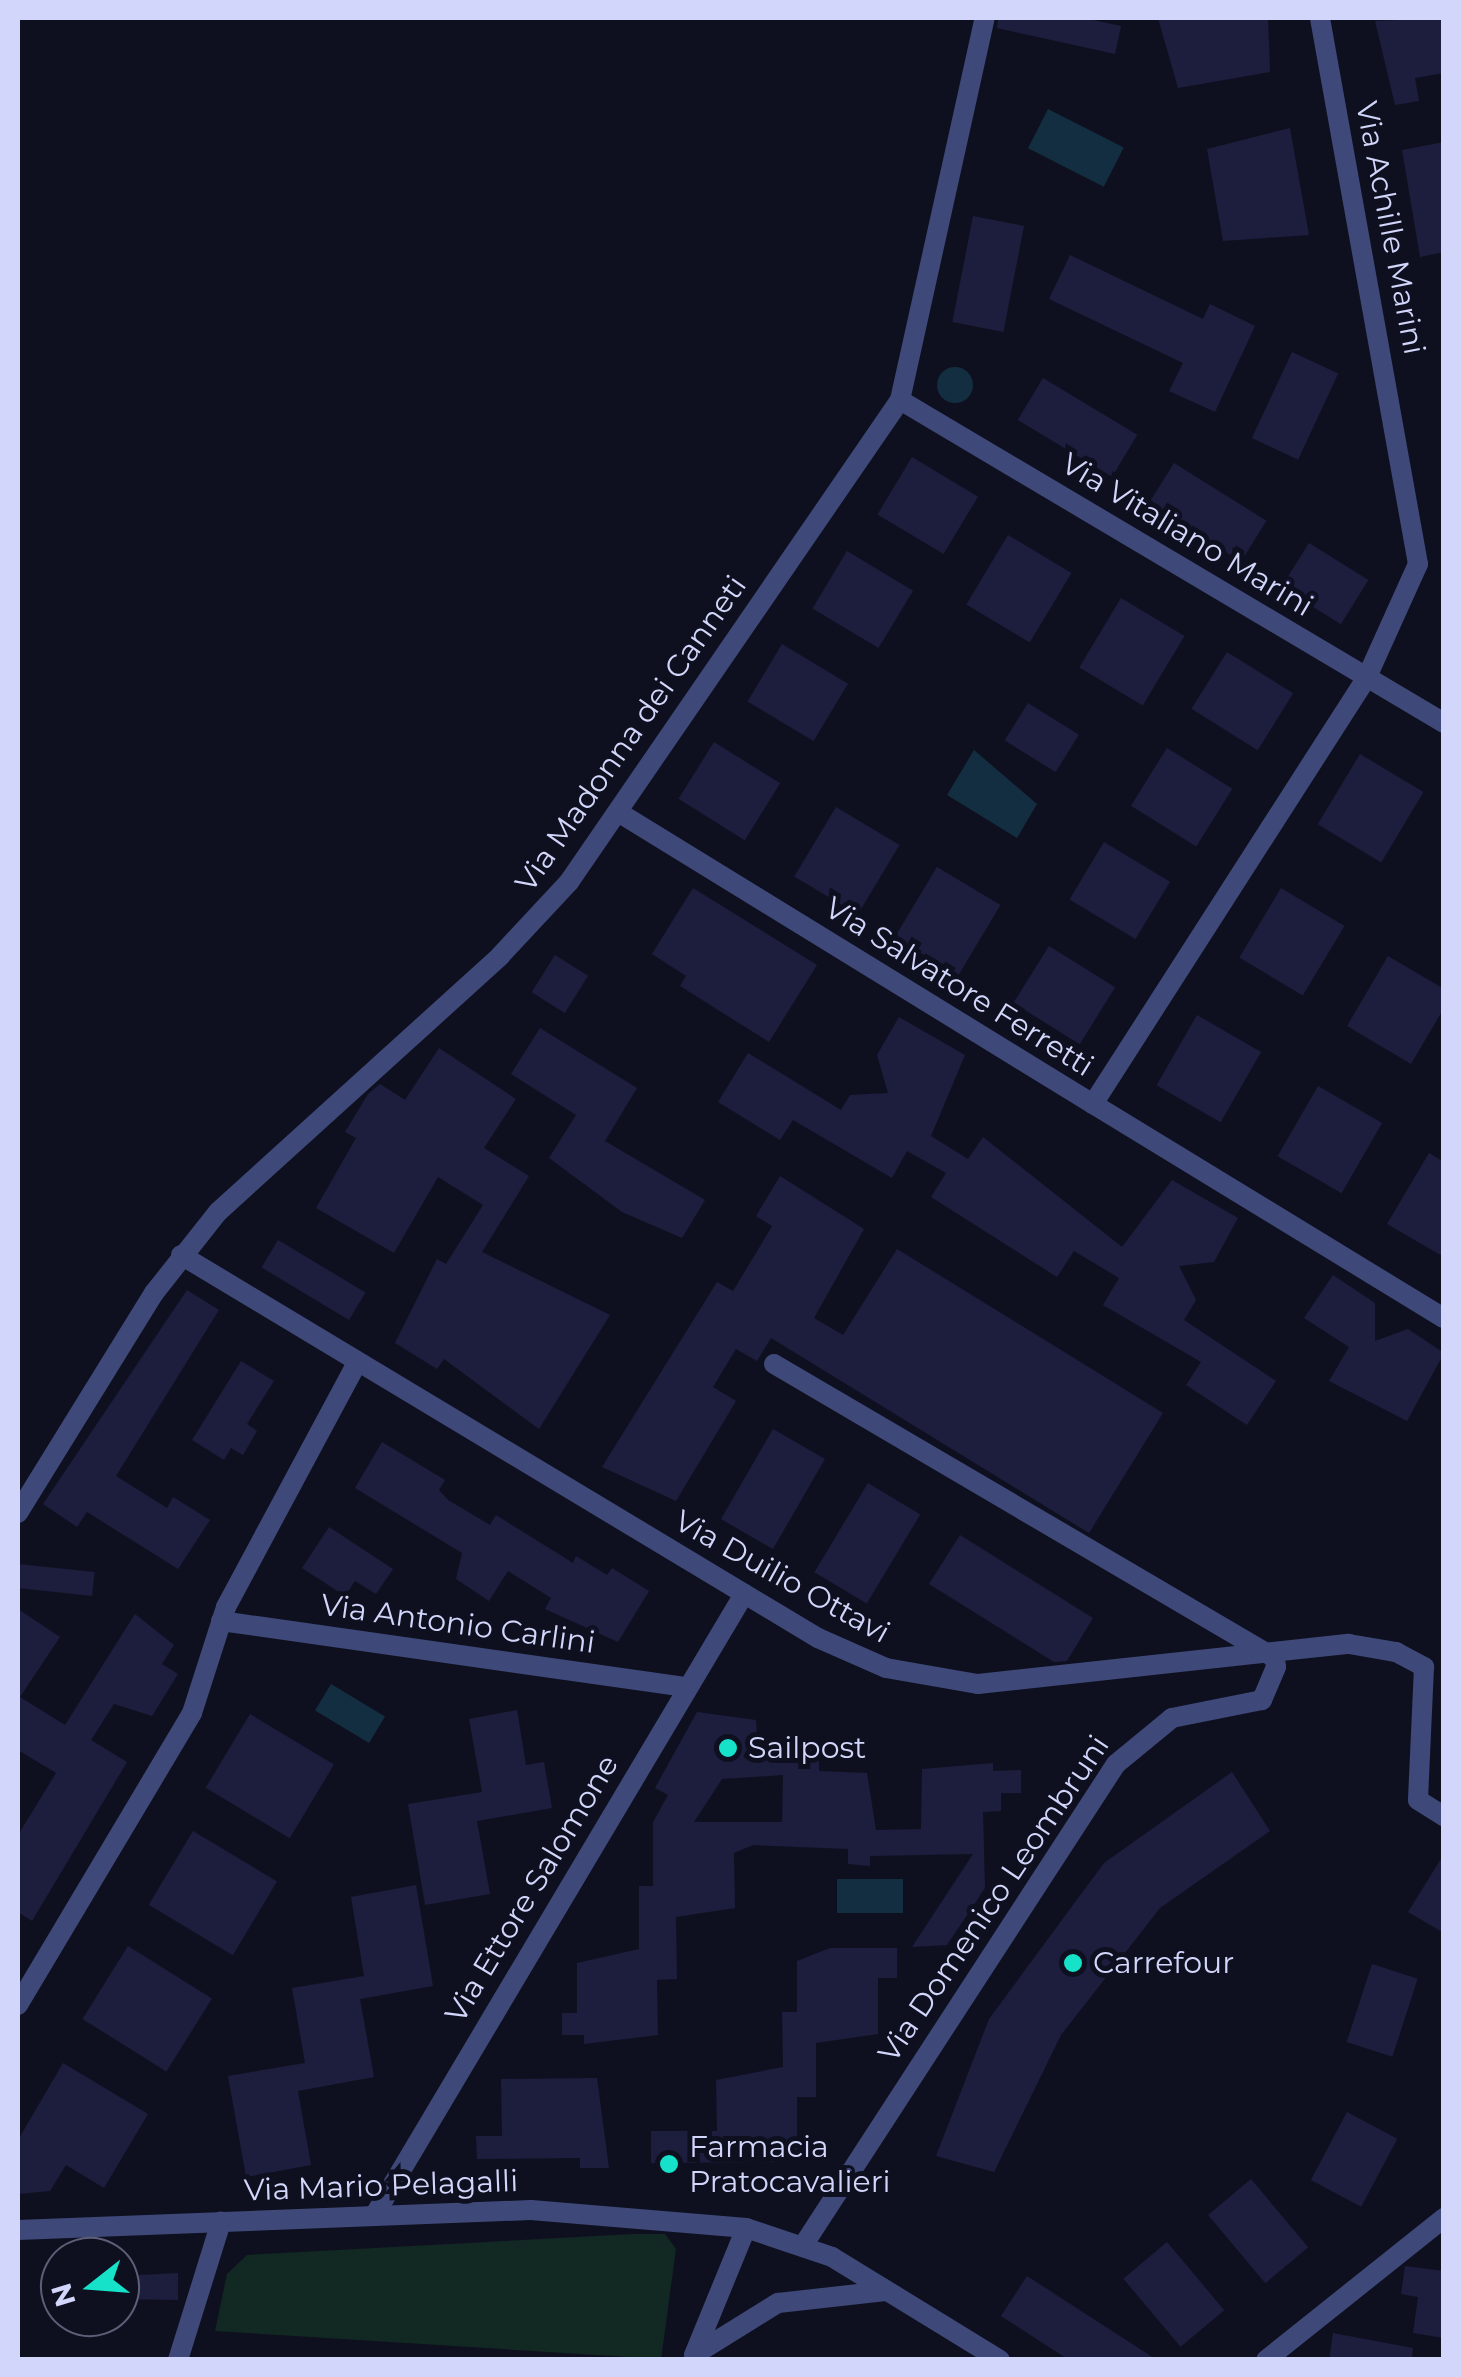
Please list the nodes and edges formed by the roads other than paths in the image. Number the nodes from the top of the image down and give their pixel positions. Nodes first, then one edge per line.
1 (985, 18) edge
2 (1320, 18) edge
3 (900, 400) junction
4 (1367, 677) junction
5 (1444, 724) edge
6 (618, 812) junction
7 (1093, 1104) junction
8 (181, 1255) junction
9 (1444, 1318) edge
10 (774, 1364) dead end
11 (355, 1366) junction
12 (18, 1512) edge
13 (744, 1594) junction
14 (221, 1621) junction
15 (1275, 1658) junction
16 (686, 1686) junction
17 (1444, 1816) edge
18 (18, 2006) edge
19 (374, 2216) junction
20 (1444, 2218) edge
21 (220, 2222) junction
22 (746, 2228) junction
23 (18, 2230) edge
24 (804, 2244) junction
25 (888, 2291) junction
26 (693, 2357) edge
27 (178, 2360) edge
28 (1000, 2360) edge
29 (1266, 2360) edge

1 - 3 street, Via Madonna dei Canneti
2 - 4 street, Via Achille Marini
3 - 4 street, Via Vitaliano Marini
3 - 6 street, Via Madonna dei Canneti
4 - 5 street, Via Vitaliano Marini
4 - 7 street, Via Salvatore Ferretti
6 - 7 street, Via Salvatore Ferretti
6 - 8 street, Via Madonna dei Canneti
7 - 9 street
8 - 11 street, Via Duilio Ottavi
8 - 12 street, Via Madonna dei Canneti
10 - 15 street
11 - 13 street, Via Duilio Ottavi
11 - 14 street
13 - 15 street, Via Duilio Ottavi
13 - 16 street, Via Ettore Salomone
14 - 16 street, Via Antonio Carlini
14 - 18 street
15 - 17 street, Via Duilio Ottavi
15 - 24 street, Via Domenico Leombruni
16 - 19 street, Via Ettore Salomone
19 - 21 street, Via Mario Pelagalli
19 - 22 street, Via Mario Pelagalli
20 - 29 street
21 - 23 street, Via Mario Pelagalli
21 - 27 street
22 - 24 street, Via Mario Pelagalli
22 - 26 street
24 - 25 street, Via Mario Pelagalli
25 - 26 street
25 - 28 street, Via Mario Pelagalli

